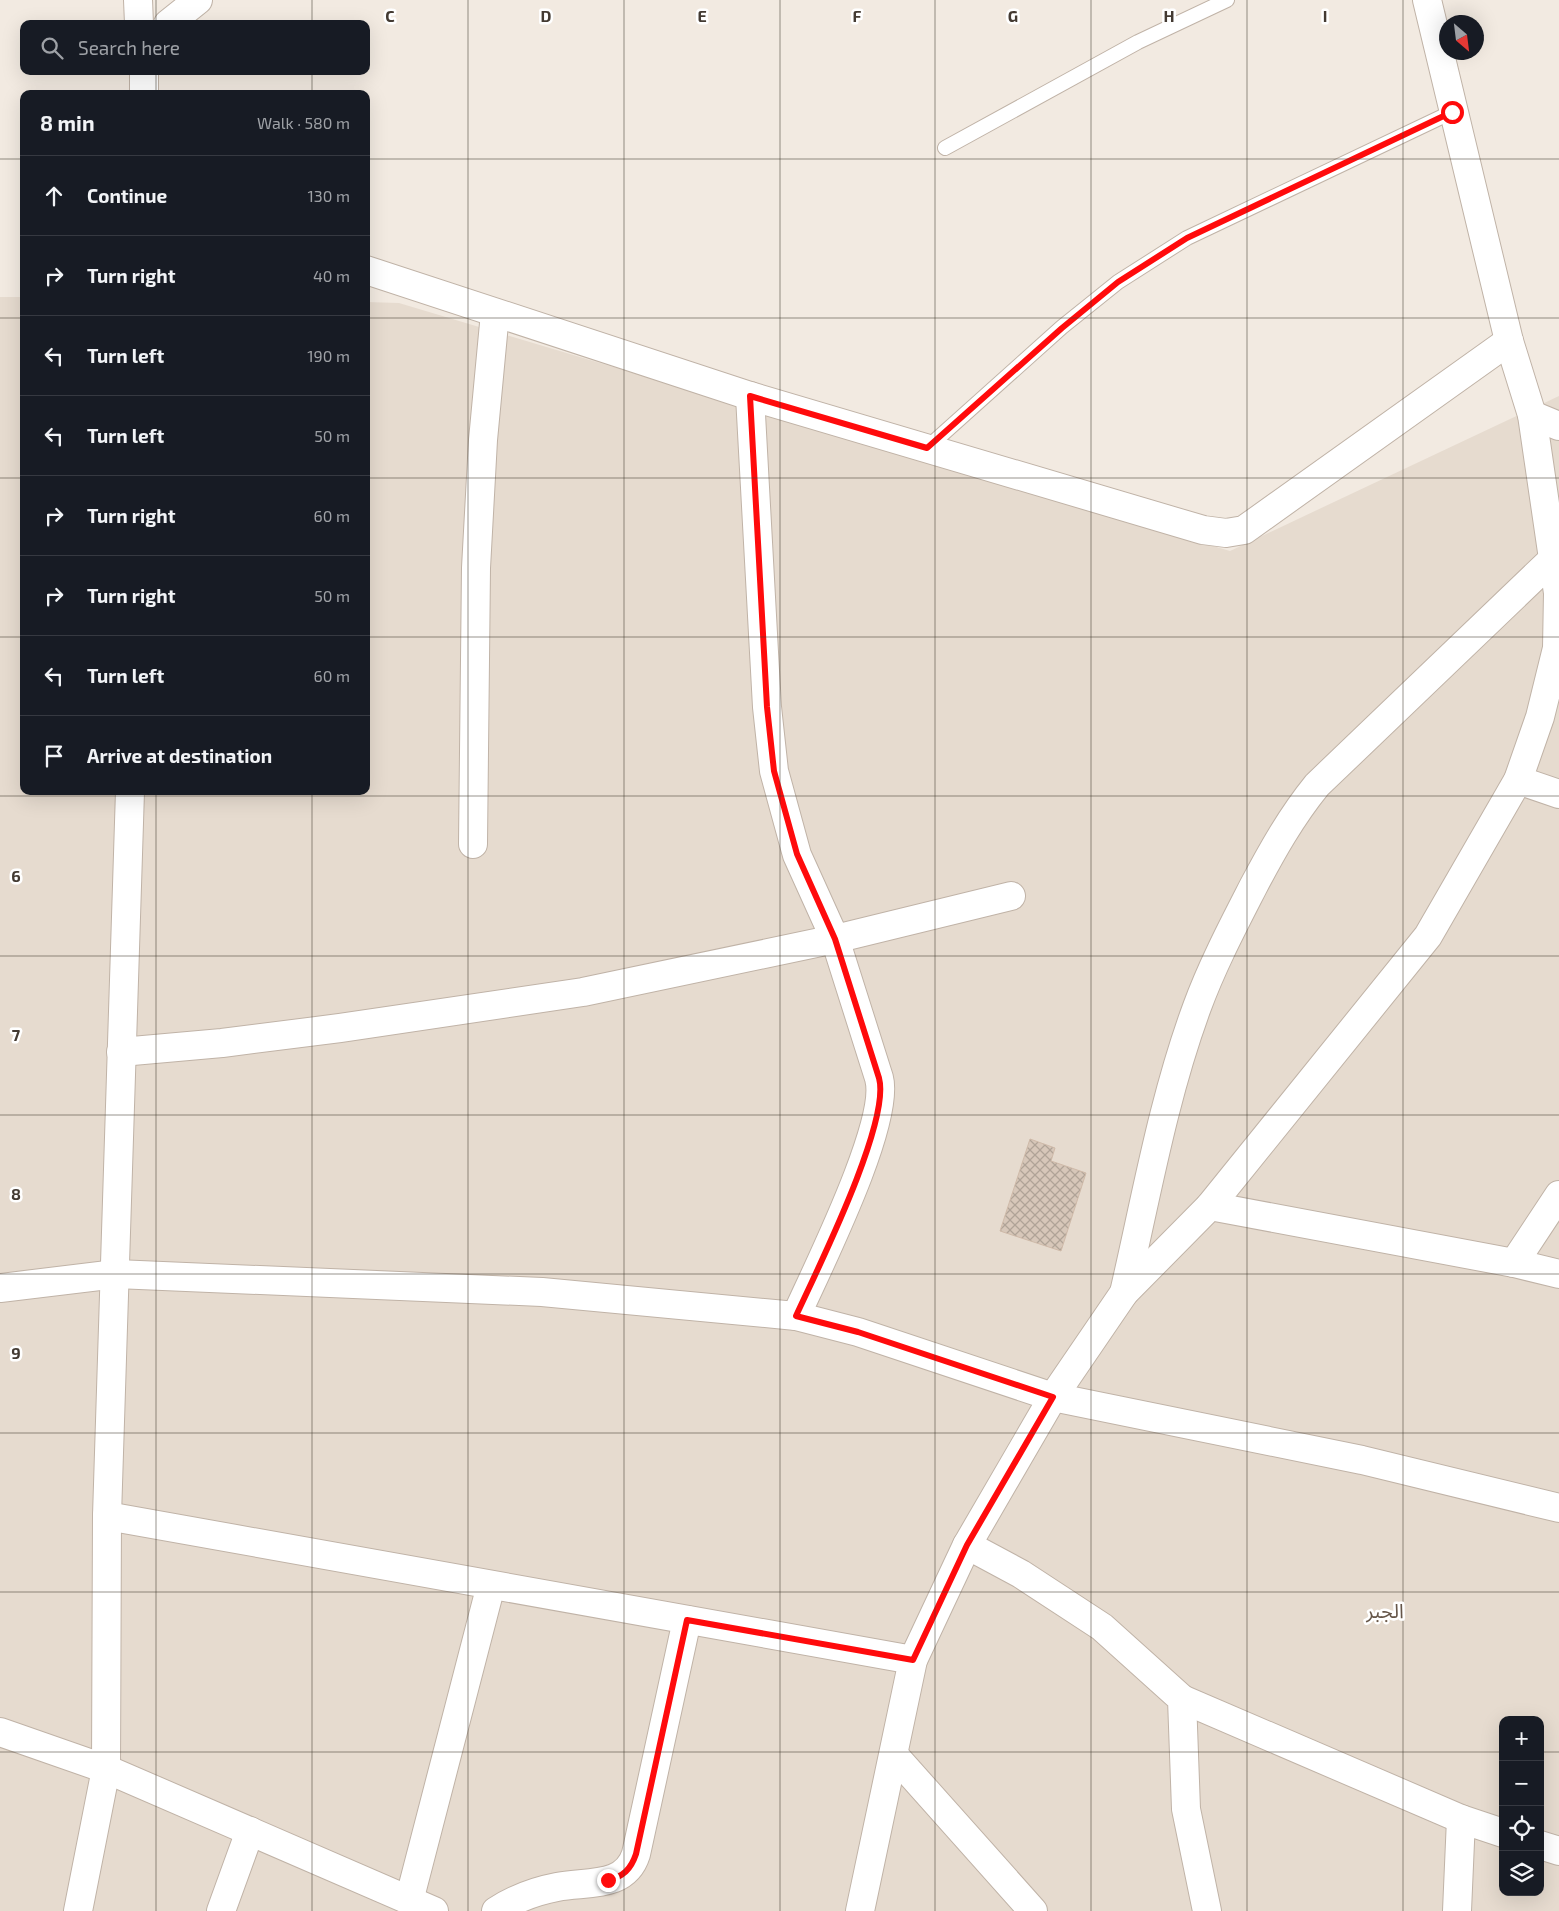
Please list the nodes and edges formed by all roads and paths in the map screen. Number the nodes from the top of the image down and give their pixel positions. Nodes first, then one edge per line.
1 (198, 0) edge
2 (1227, 0) edge
3 (1428, 0) edge
4 (173, 20) edge
5 (144, 75) edge
6 (144, 90) edge
7 (1452, 112) junction
8 (945, 148) dead end
9 (370, 271) edge
10 (496, 313) junction
11 (1509, 341) junction
12 (750, 396) junction
13 (1532, 416) junction
14 (1559, 426) edge
15 (927, 448) junction
16 (1554, 558) junction
17 (1518, 780) junction
18 (1559, 794) edge
19 (130, 795) edge
20 (473, 844) dead end
21 (1011, 896) dead end
22 (835, 939) junction
23 (121, 1052) junction
24 (1559, 1195) edge
25 (1210, 1206) junction
26 (1514, 1262) junction
27 (116, 1274) junction
28 (1559, 1274) edge
29 (0, 1288) edge
30 (1124, 1292) junction
31 (796, 1316) junction
32 (1053, 1397) junction
33 (1559, 1508) edge
34 (107, 1516) junction
35 (967, 1545) junction
36 (491, 1585) junction
37 (687, 1620) junction
38 (913, 1660) junction
39 (1182, 1699) junction
40 (0, 1732) edge
41 (894, 1755) junction
42 (106, 1769) junction
43 (1461, 1819) junction
44 (250, 1832) junction
45 (1499, 1832) edge
46 (1544, 1846) edge
47 (1559, 1851) edge
48 (422, 1906) edge
49 (78, 1911) edge
50 (221, 1911) edge
51 (496, 1911) edge
52 (860, 1911) edge
53 (1033, 1911) edge
54 (1207, 1911) edge
55 (1457, 1911) edge

1 - 4 street
2 - 8 lane
3 - 7 street
5 - 6 street
7 - 11 street
7 - 15 lane
9 - 10 street
10 - 12 street
10 - 20 street
11 - 13 street
11 - 15 street
12 - 15 street
12 - 22 street
13 - 14 street
13 - 16 street
16 - 17 street
16 - 30 street
17 - 18 street
17 - 25 street
19 - 23 street
21 - 22 street
22 - 23 street
22 - 31 street
23 - 27 street
24 - 26 street
25 - 26 street
25 - 30 street
26 - 28 street
27 - 29 street
27 - 31 street
27 - 34 street
30 - 32 street
31 - 32 street
32 - 33 street
32 - 35 street
34 - 36 street
34 - 42 street
35 - 38 street
35 - 39 street
36 - 37 street
36 - 48 street
37 - 38 street
37 - 51 street
38 - 41 street
39 - 43 street
39 - 54 street
40 - 42 street
41 - 52 street
41 - 53 street
42 - 44 street
42 - 49 street
43 - 45 street
43 - 55 street
44 - 48 street
44 - 50 street
46 - 47 street

